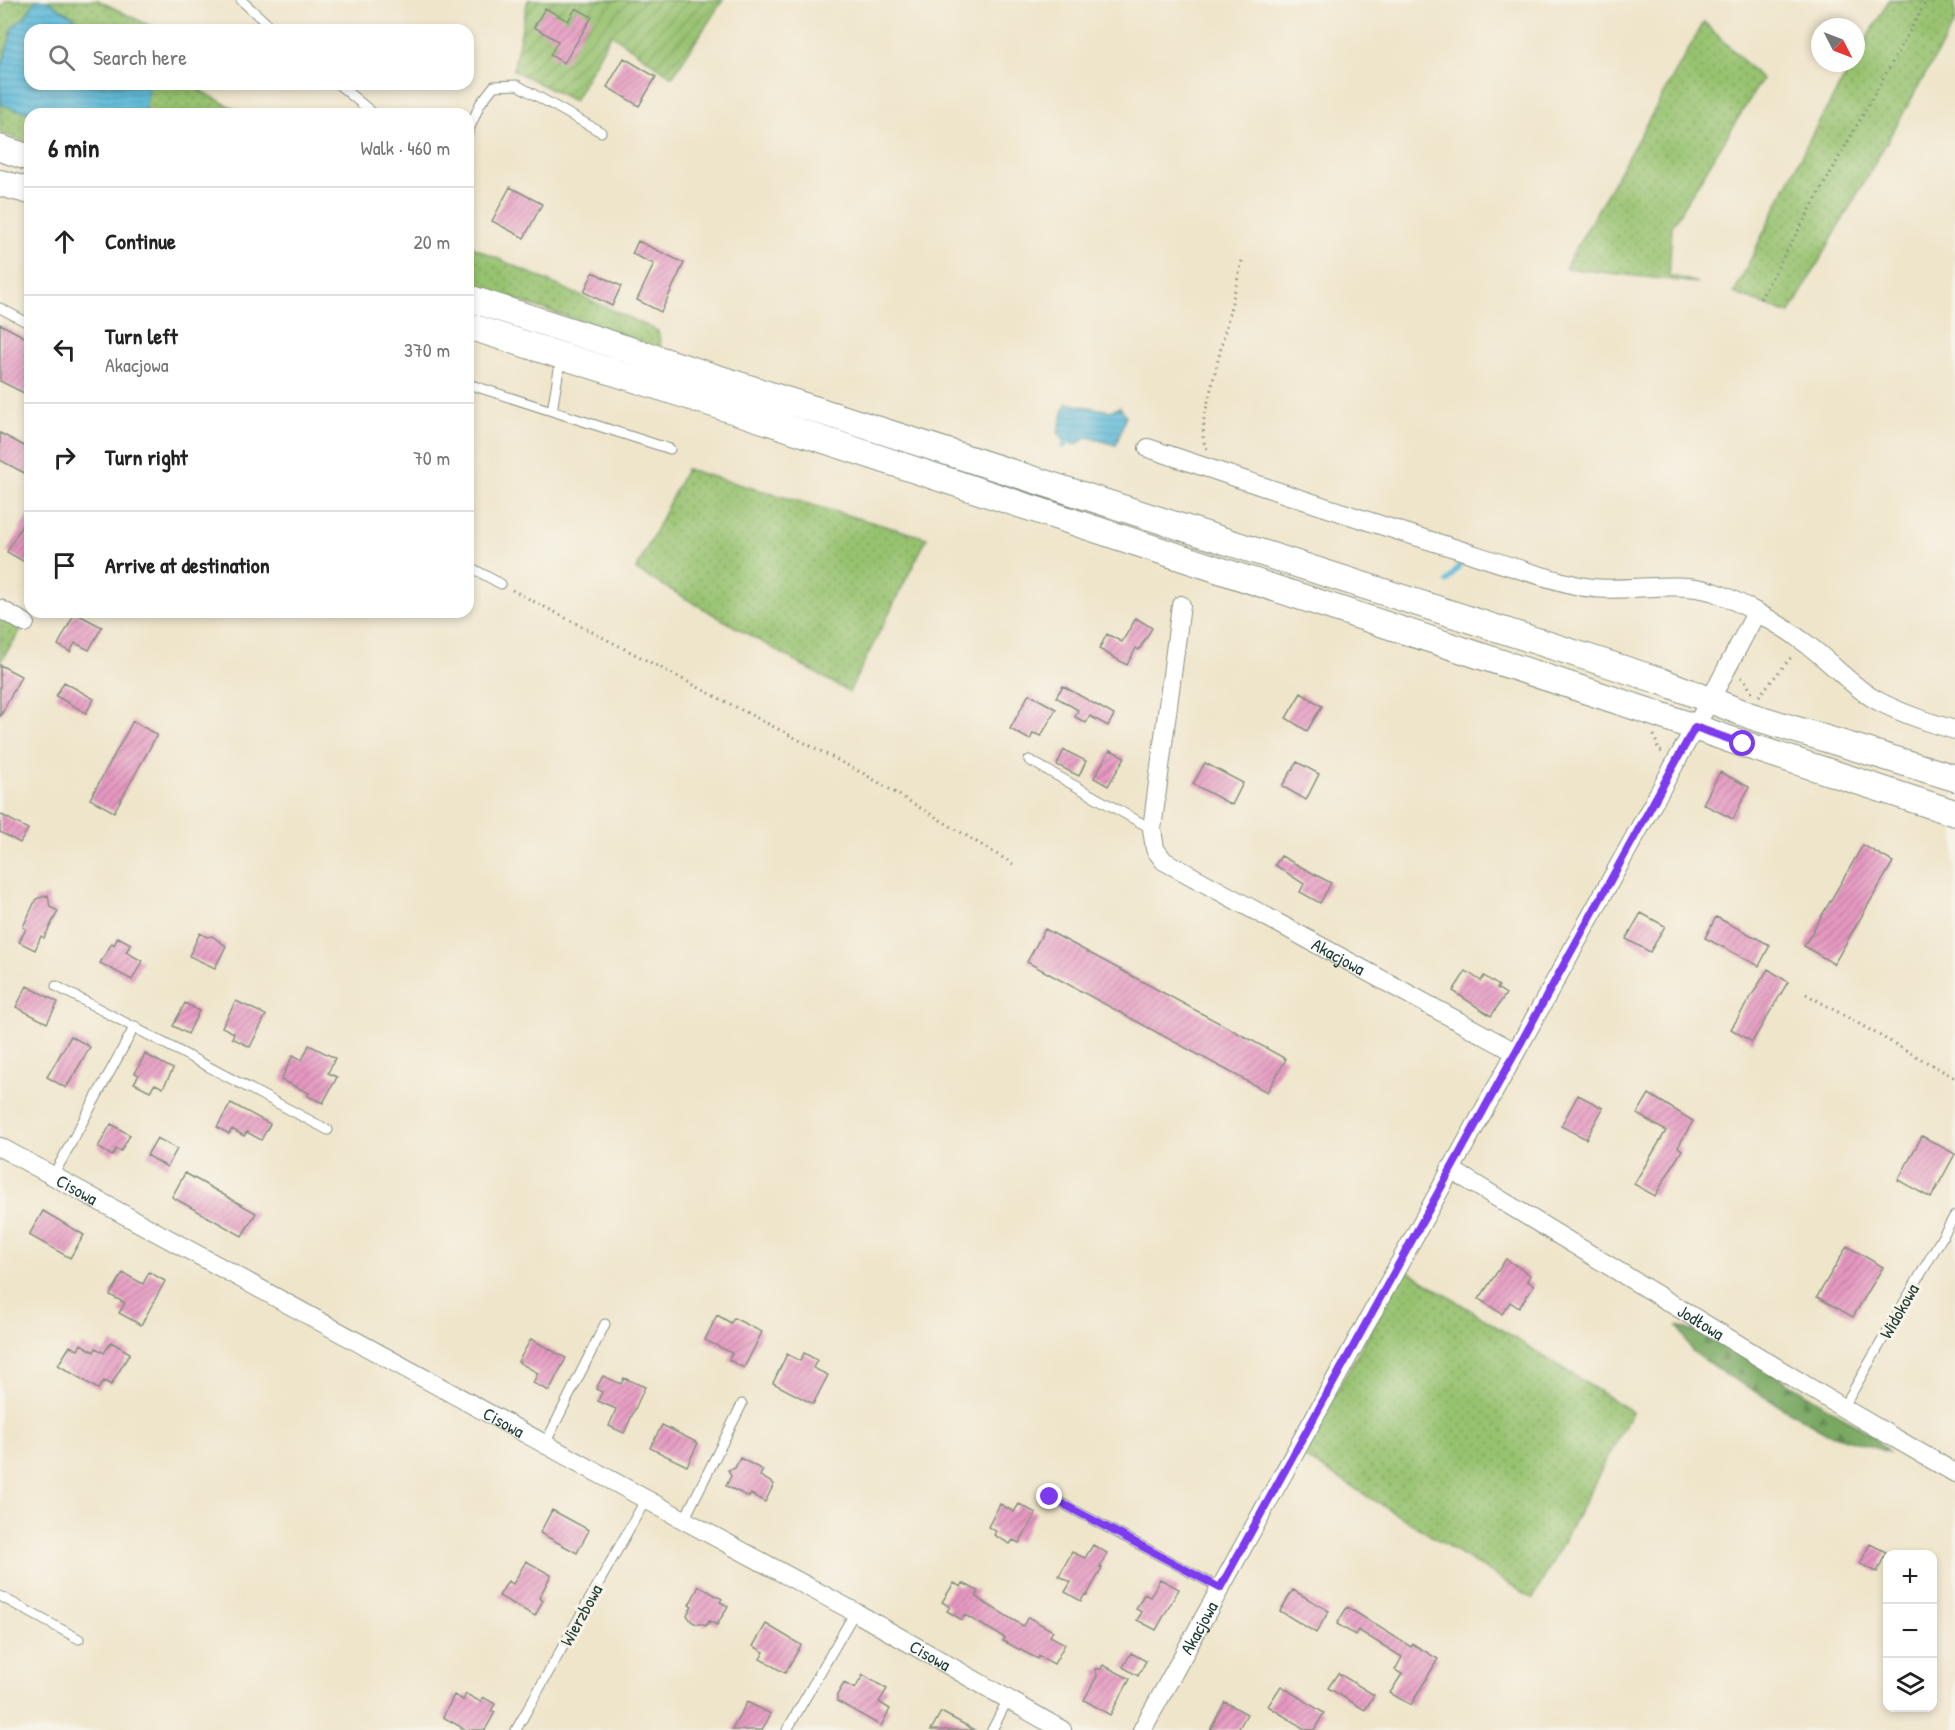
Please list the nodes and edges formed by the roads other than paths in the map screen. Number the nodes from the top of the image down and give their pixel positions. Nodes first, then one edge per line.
1 (241, 0) edge
2 (267, 24) edge
3 (345, 90) edge
4 (367, 108) edge
5 (474, 118) edge
6 (601, 132) dead end
7 (0, 148) edge
8 (24, 156) edge
9 (0, 183) edge
10 (24, 189) edge
11 (474, 300) edge
12 (0, 308) edge
13 (24, 321) edge
14 (474, 328) edge
15 (561, 356) junction
16 (474, 386) edge
17 (552, 411) junction
18 (1148, 448) dead end
19 (670, 449) dead end
20 (474, 569) edge
21 (501, 584) road end
22 (1181, 605) dead end
23 (0, 609) edge
24 (1756, 613) junction
25 (25, 623) dead end
26 (1710, 700) junction
27 (1695, 727) junction
28 (1955, 730) edge
29 (1029, 760) dead end
30 (1955, 778) edge
31 (1955, 813) edge
32 (1152, 829) junction
33 (56, 986) dead end
34 (135, 1026) junction
35 (1515, 1052) junction
36 (328, 1130) dead end
37 (0, 1147) edge
38 (1450, 1169) junction
39 (53, 1176) junction
40 (1955, 1215) edge
41 (605, 1324) dead end
42 (742, 1404) dead end
43 (1842, 1408) junction
44 (545, 1444) junction
45 (1955, 1473) edge
46 (1050, 1497) dead end
47 (646, 1499) junction
48 (684, 1520) junction
49 (1220, 1588) junction
50 (0, 1596) edge
51 (855, 1612) junction
52 (79, 1639) dead end
53 (1008, 1700) junction
54 (516, 1730) edge
55 (787, 1730) edge
56 (992, 1730) edge
57 (1062, 1730) edge
58 (1142, 1730) edge

1 - 2 lane
3 - 4 lane
5 - 6 lane
7 - 8 main road
9 - 10 main road
11 - 26 main road
12 - 13 lane
14 - 15 main road
15 - 17 lane
15 - 27 main road
16 - 17 lane
17 - 19 lane
18 - 24 street
20 - 21 lane
22 - 32 street
23 - 25 street
24 - 26 street, Akacjowa
24 - 28 street
26 - 27 street, Akacjowa
26 - 30 main road
27 - 31 main road
27 - 35 street, Akacjowa
29 - 32 lane
32 - 35 street, Akacjowa
33 - 34 lane
34 - 36 lane
34 - 39 lane
35 - 38 street, Akacjowa
37 - 39 street, Cisowa
38 - 43 street, Jodłowa
38 - 49 street, Akacjowa
39 - 44 street, Cisowa
40 - 43 lane, Widokowa
41 - 44 lane
42 - 48 lane
43 - 45 street, Jodłowa
44 - 47 street, Cisowa
46 - 49 lane
47 - 48 street, Cisowa
47 - 54 lane, Wierzbowa
48 - 51 street, Cisowa
49 - 58 street, Akacjowa
50 - 52 lane
51 - 53 street, Cisowa
51 - 55 lane
53 - 56 lane
53 - 57 street, Cisowa

